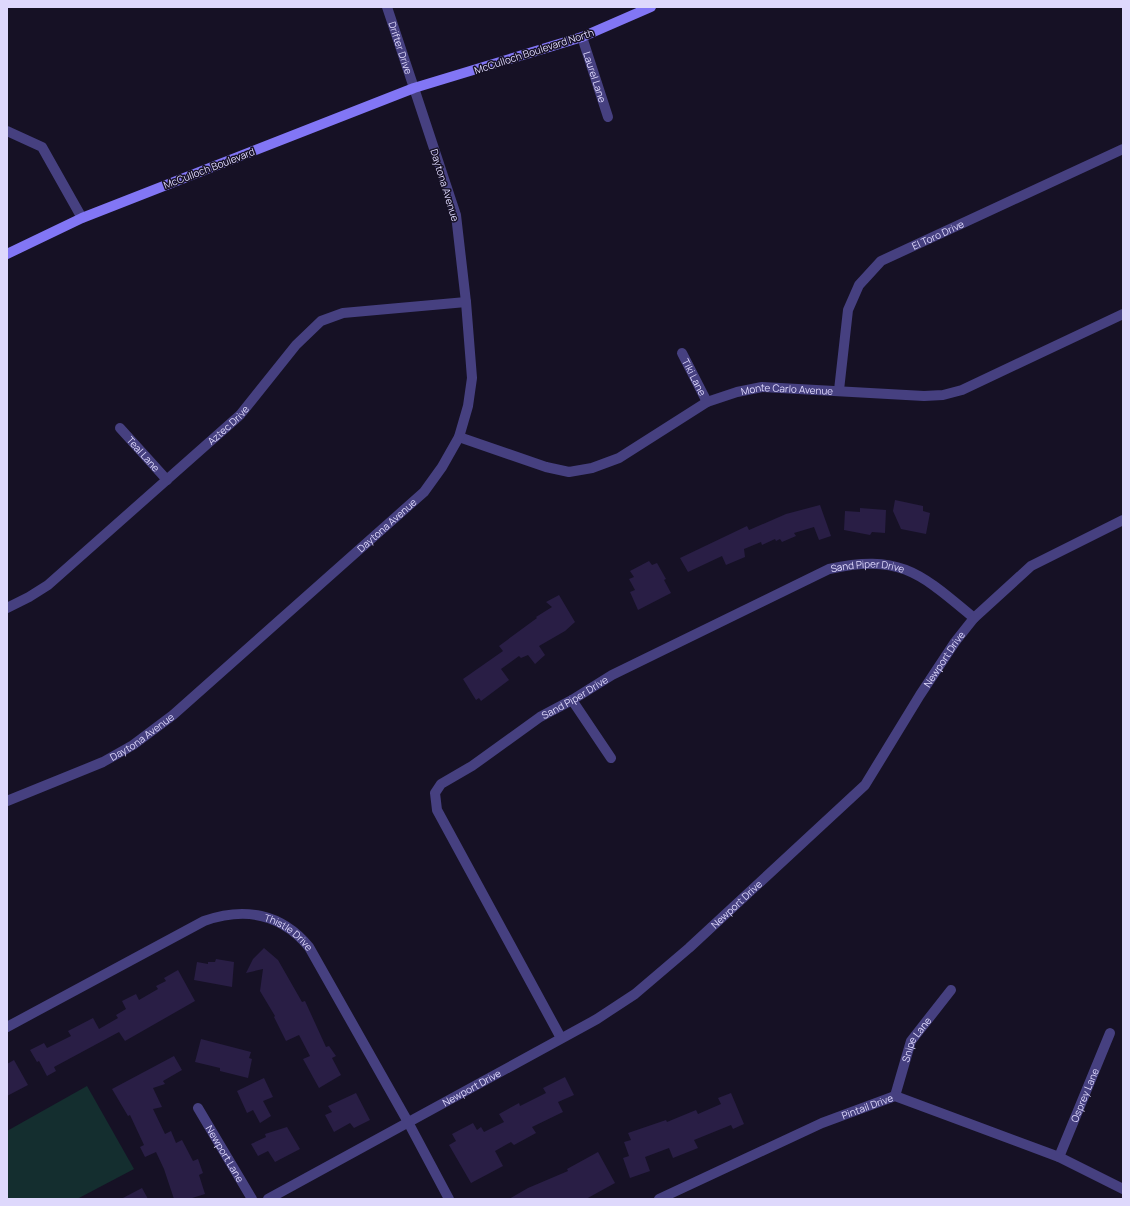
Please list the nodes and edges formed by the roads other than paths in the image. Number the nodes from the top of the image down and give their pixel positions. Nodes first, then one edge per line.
1 (387, 7) edge
2 (651, 7) edge
3 (582, 37) junction
4 (414, 88) junction
5 (608, 117) dead end
6 (7, 131) edge
7 (1123, 149) edge
8 (82, 218) junction
9 (7, 254) edge
10 (466, 302) junction
11 (1123, 314) edge
12 (682, 353) dead end
13 (839, 390) junction
14 (707, 402) junction
15 (120, 428) dead end
16 (459, 437) junction
17 (167, 480) junction
18 (1123, 520) edge
19 (7, 608) edge
20 (974, 618) junction
21 (572, 700) junction
22 (611, 758) dead end
23 (7, 801) edge
24 (951, 990) dead end
25 (7, 1027) edge
26 (1110, 1033) dead end
27 (561, 1038) junction
28 (895, 1096) junction
29 (198, 1108) dead end
30 (408, 1122) junction
31 (1059, 1157) junction
32 (1123, 1189) edge
33 (252, 1199) edge
34 (268, 1199) edge
35 (449, 1199) edge
36 (659, 1199) edge

1 - 4 street, Drifter Drive
2 - 3 main road, McCulloch Boulevard North
3 - 4 main road, McCulloch Boulevard North
3 - 5 street, Laurel Lane
4 - 8 main road, McCulloch Boulevard
4 - 10 street, Daytona Avenue
6 - 8 street
7 - 13 street, El Toro Drive
8 - 9 main road, McCulloch Boulevard
10 - 16 street, Daytona Avenue
10 - 17 street, Aztec Drive
11 - 13 street, Monte Carlo Avenue
12 - 14 street, Tiki Lane
13 - 14 street, Monte Carlo Avenue
14 - 16 street, Monte Carlo Avenue
15 - 17 street, Teal Lane
16 - 23 street, Daytona Avenue
17 - 19 street, Aztec Drive
18 - 20 street, Newport Drive
20 - 21 street, Sand Piper Drive
20 - 27 street, Newport Drive
21 - 22 street
21 - 27 street, Sand Piper Drive
24 - 28 street, Snipe Lane
25 - 30 street, Thistle Drive
26 - 31 street, Osprey Lane
27 - 30 street, Newport Drive
28 - 31 street, Pintail Drive
28 - 36 street, Pintail Drive
29 - 33 street, Newport Lane
30 - 34 street, Newport Drive
30 - 35 street, Thistle Drive
31 - 32 street, Pintail Drive

